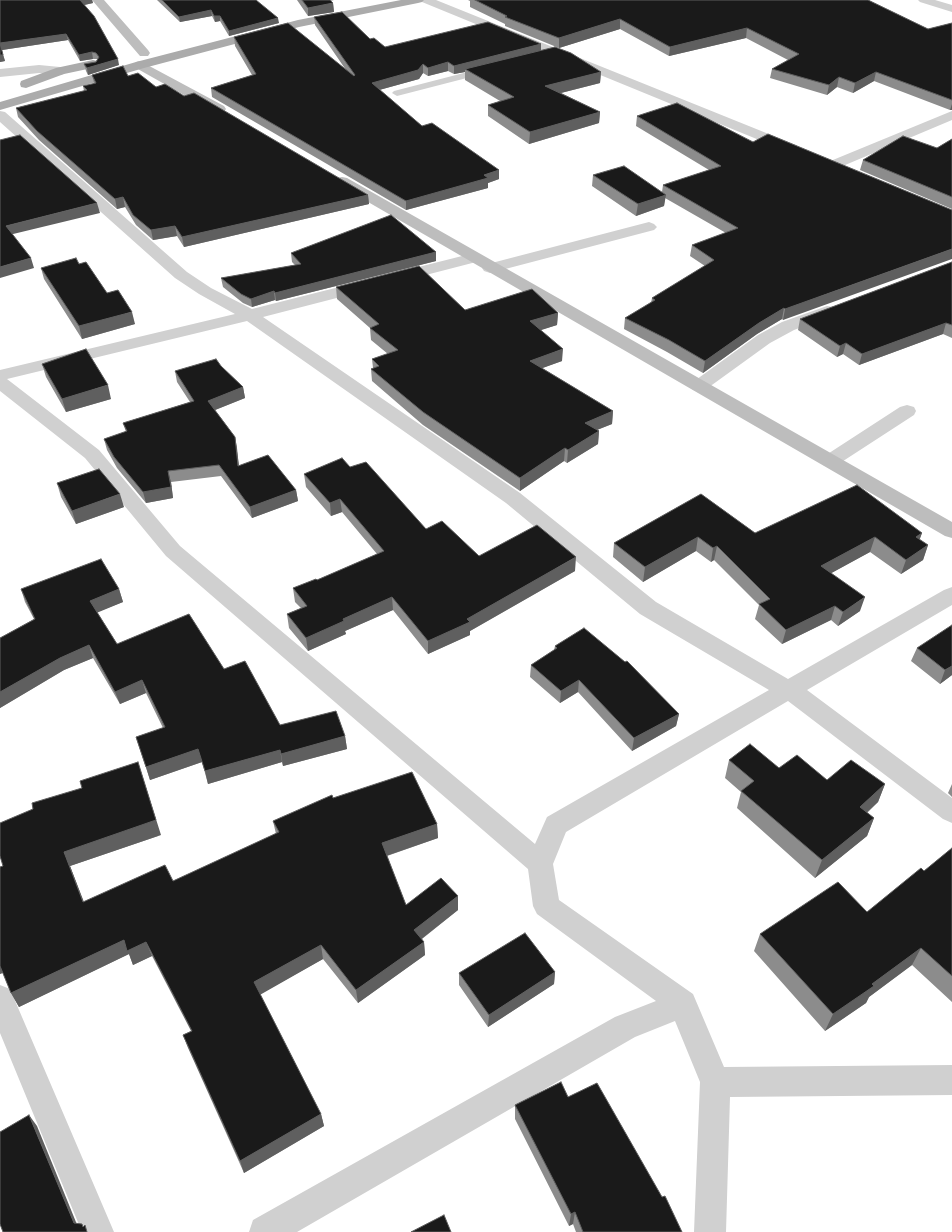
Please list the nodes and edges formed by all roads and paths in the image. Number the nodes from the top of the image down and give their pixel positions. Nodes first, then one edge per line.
1 (98, 0) edge
2 (389, 0) edge
3 (418, 0) edge
4 (426, 0) edge
5 (924, 0) edge
6 (952, 9) edge
7 (556, 53) junction
8 (542, 56) edge
9 (121, 58) dead end
10 (142, 59) junction
11 (106, 61) edge
12 (493, 68) edge
13 (60, 71) junction
14 (0, 73) edge
15 (15, 88) dead end
16 (397, 93) dead end
17 (0, 106) edge
18 (0, 115) edge
19 (952, 115) edge
20 (235, 118) edge
21 (803, 154) edge
22 (818, 159) edge
23 (832, 165) junction
24 (847, 171) edge
25 (330, 174) edge
26 (649, 227) dead end
27 (474, 258) junction
28 (490, 268) junction
29 (840, 306) edge
30 (250, 315) junction
31 (0, 375) edge
32 (0, 382) edge
33 (699, 386) junction
34 (907, 411) dead end
35 (830, 461) junction
36 (952, 531) edge
37 (952, 595) edge
38 (787, 691) junction
39 (952, 812) edge
40 (540, 864) junction
41 (0, 998) edge
42 (683, 1004) junction
43 (952, 1080) edge
44 (715, 1082) junction
45 (98, 1232) edge
46 (265, 1232) edge
47 (710, 1232) edge

1 - 10 street
2 - 10 main road
3 - 10 main road
4 - 7 street
5 - 6 street
7 - 8 lane
7 - 21 street
9 - 10 main road
10 - 17 main road
10 - 20 street
11 - 13 main road
12 - 16 lane
13 - 14 street
13 - 15 main road
18 - 30 street
19 - 23 street
22 - 23 street
23 - 24 street
25 - 27 street
26 - 28 street
27 - 28 street
27 - 30 street
28 - 33 street
29 - 33 street
30 - 31 street
30 - 38 street
32 - 40 street
33 - 35 street
34 - 35 street
35 - 36 street
37 - 38 street
38 - 39 street
38 - 40 street
40 - 42 street
41 - 45 street
42 - 44 street
42 - 46 street
43 - 44 street
44 - 47 street

